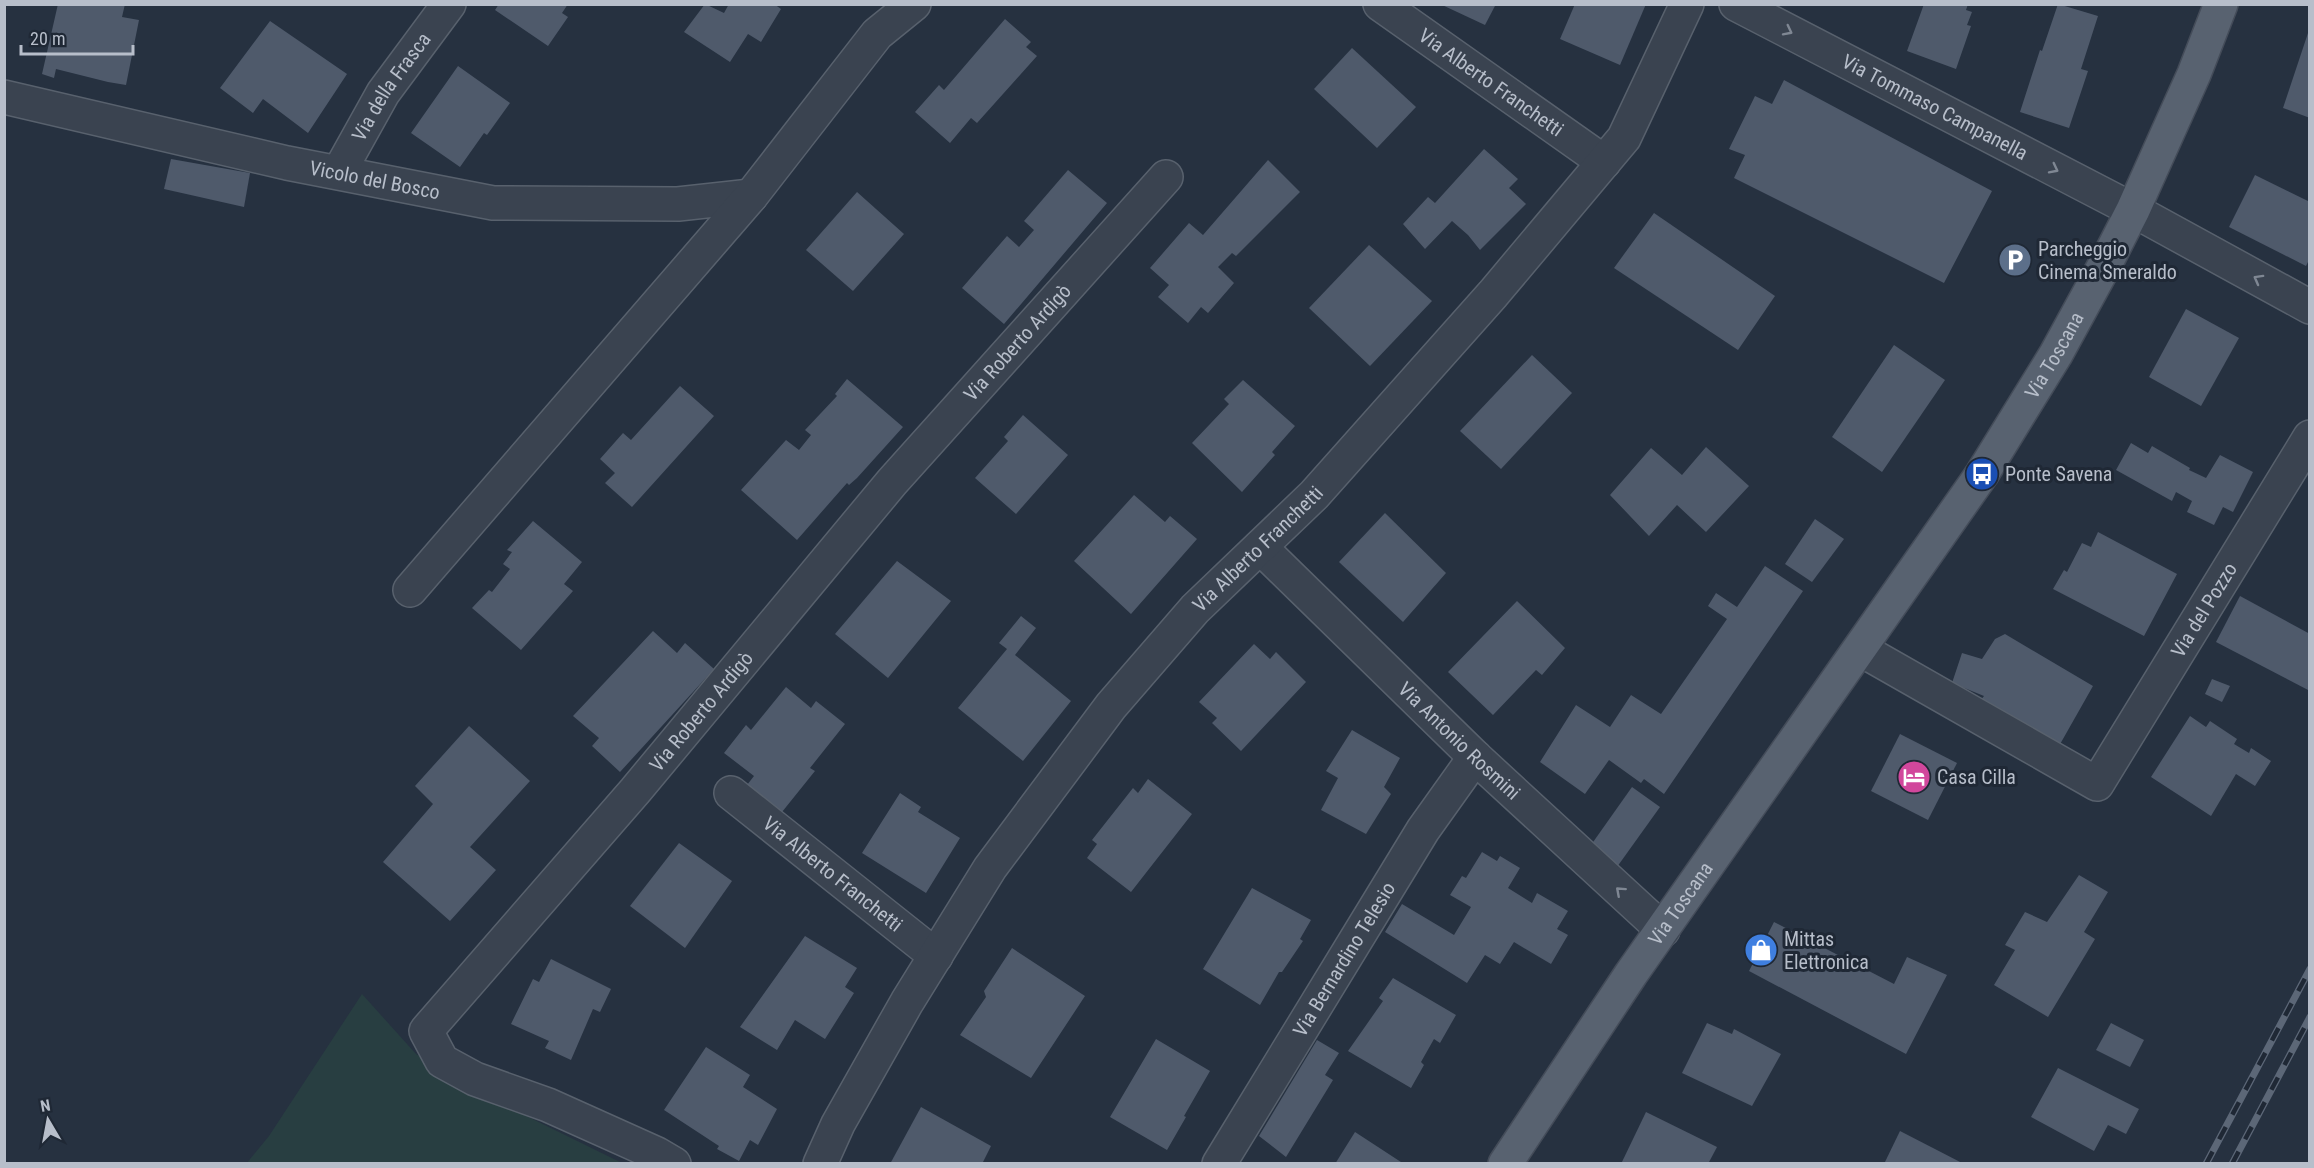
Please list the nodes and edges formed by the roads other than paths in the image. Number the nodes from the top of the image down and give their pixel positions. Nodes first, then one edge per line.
1 (449, 4) edge
2 (914, 4) edge
3 (1380, 4) edge
4 (1687, 4) edge
5 (1736, 4) edge
6 (2221, 4) edge
7 (4, 97) edge
8 (1604, 162) junction
9 (339, 172) junction
10 (1166, 177) dead end
11 (751, 196) junction
12 (2133, 210) junction
13 (2310, 307) edge
14 (2310, 437) edge
15 (1260, 547) junction
16 (410, 590) dead end
17 (1860, 649) junction
18 (1475, 758) junction
19 (731, 793) dead end
20 (1663, 930) junction
21 (936, 956) junction
22 (674, 1164) edge
23 (820, 1164) edge
24 (1219, 1164) edge
25 (1505, 1164) edge

1 - 9 street, Via della Frasca
2 - 11 street
3 - 8 street, Via Alberto Franchetti
4 - 8 street, Via Alberto Franchetti
5 -> 12 street, Via Tommaso Campanella
6 - 12 main road, Via Toscana
7 - 9 street, Vicolo del Bosco
8 - 15 street, Via Alberto Franchetti
9 - 11 street, Vicolo del Bosco
10 - 22 street, Via Roberto Ardigò
11 - 16 street
13 -> 12 street
12 - 17 main road, Via Toscana
14 - 17 street, Via del Pozzo
15 - 18 street, Via Antonio Rosmini
15 - 21 street, Via Alberto Franchetti
17 - 20 main road, Via Toscana
20 -> 18 street, Via Antonio Rosmini
18 - 24 street, Via Bernardino Telesio
19 - 21 street, Via Alberto Franchetti
20 - 25 main road, Via Toscana
21 - 23 street, Via Alberto Franchetti

